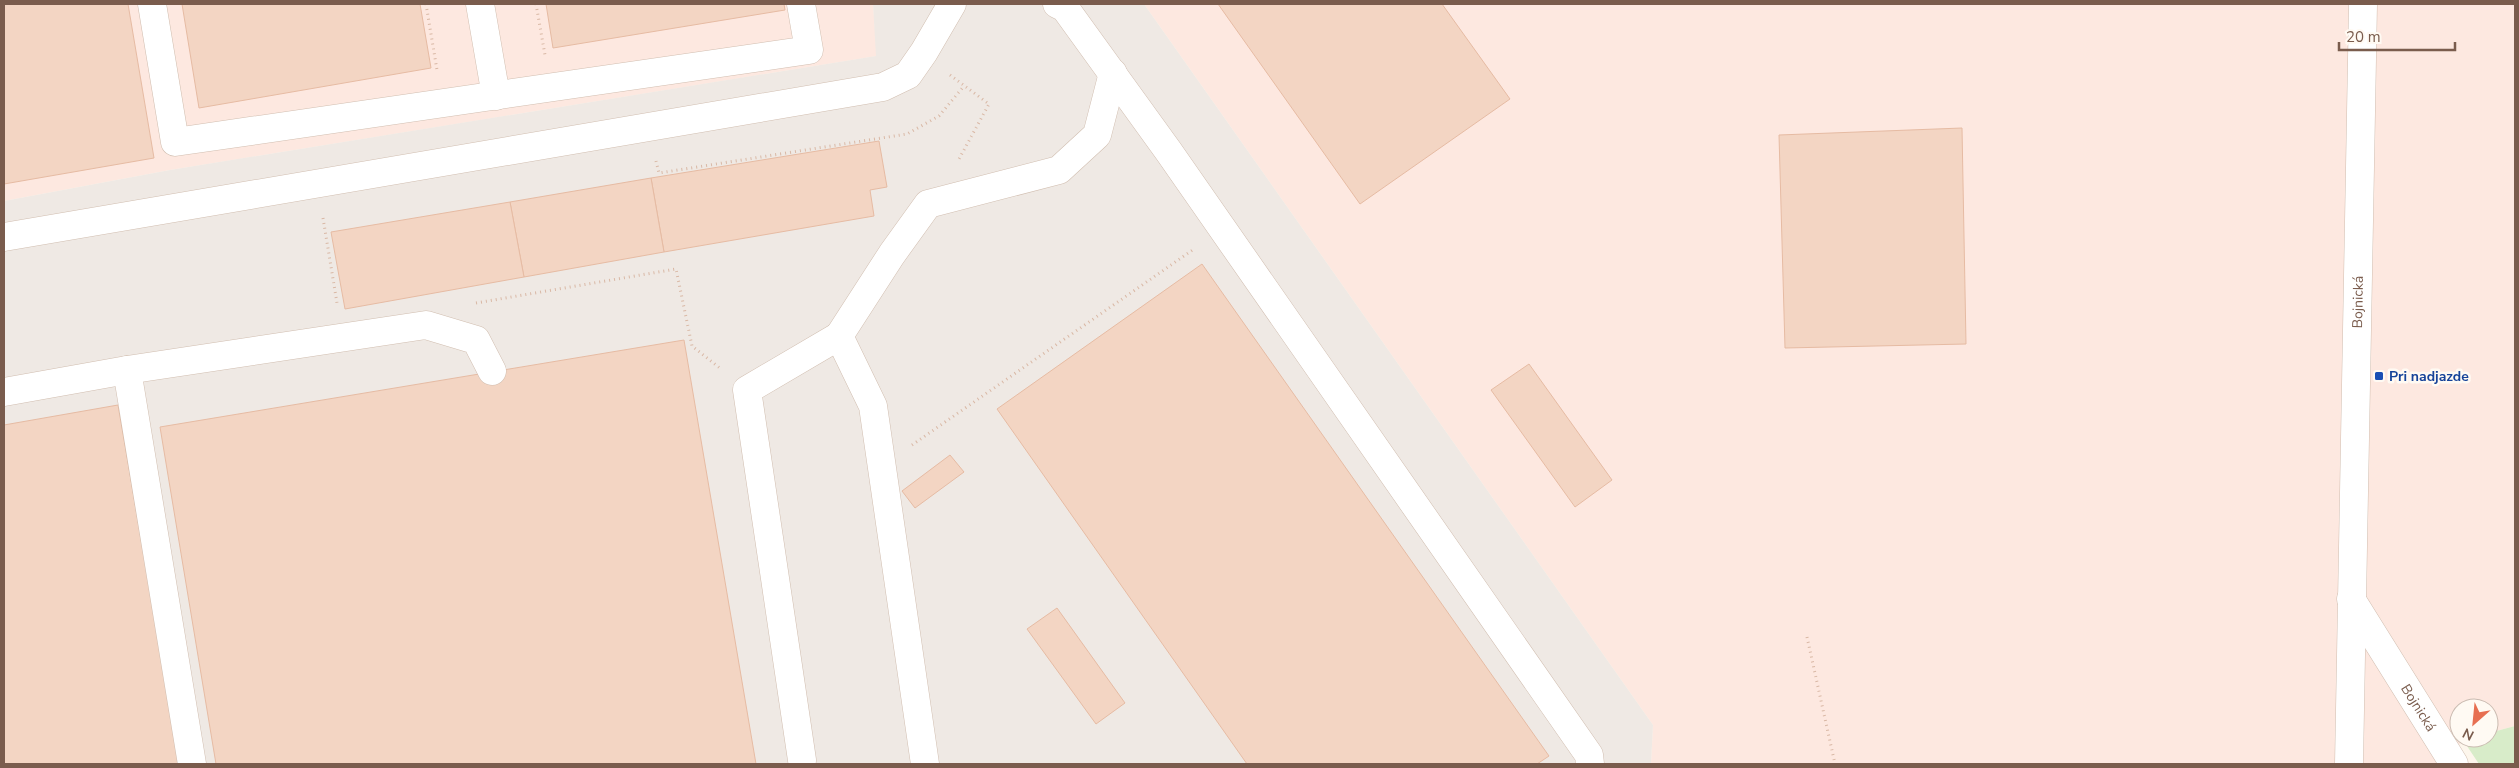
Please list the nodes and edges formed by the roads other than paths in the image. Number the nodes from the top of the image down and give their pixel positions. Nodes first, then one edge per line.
1 (152, 4) edge
2 (480, 4) edge
3 (801, 4) edge
4 (952, 4) edge
5 (1057, 4) edge
6 (2363, 4) edge
7 (1113, 73) junction
8 (496, 96) junction
9 (4, 237) edge
10 (838, 336) junction
11 (127, 370) junction
12 (492, 371) dead end
13 (4, 392) edge
14 (2351, 599) junction
15 (802, 760) dead end
16 (192, 764) edge
17 (925, 764) edge
18 (1590, 764) edge
19 (2349, 764) edge
20 (2454, 764) edge

1 - 8 street
2 - 8 street
3 - 8 street
4 - 9 street
5 - 7 street
6 - 14 street, Bojnická
7 - 10 street
7 - 18 street
10 - 15 street
10 - 17 street
11 - 12 street
11 - 13 street
11 - 16 street
14 - 19 street, Bojnická
14 - 20 street, Bojnická

